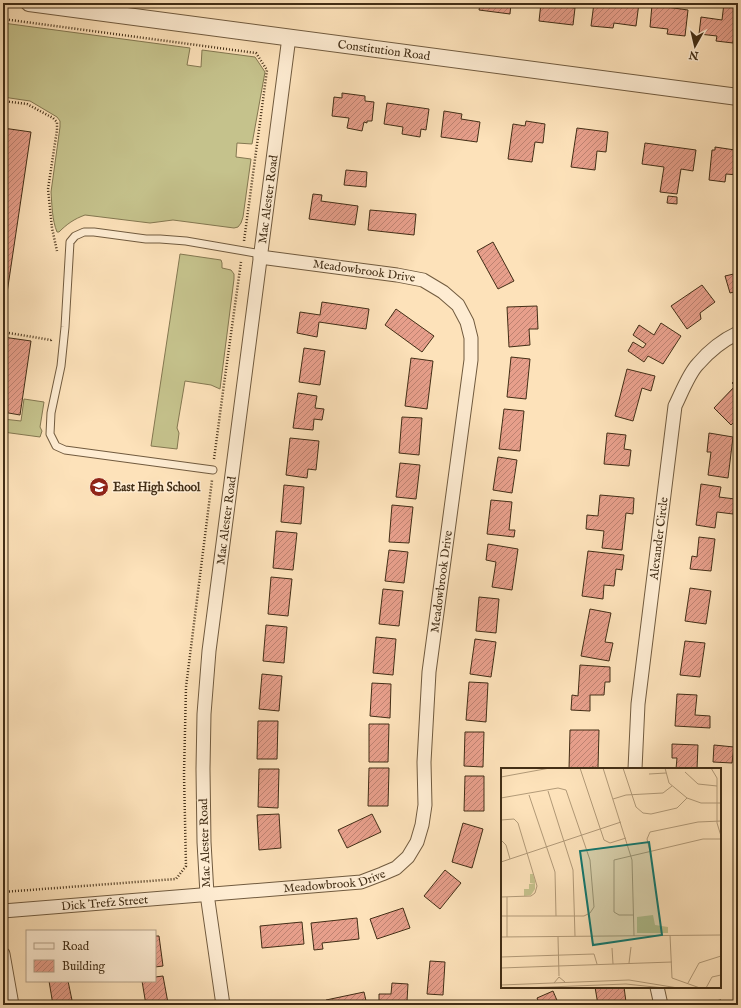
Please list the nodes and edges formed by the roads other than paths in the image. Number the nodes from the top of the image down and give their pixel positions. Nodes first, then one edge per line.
1 (30, 3) edge
2 (289, 37) junction
3 (738, 97) edge
4 (261, 255) junction
5 (738, 333) edge
6 (213, 470) road end
7 (635, 768) edge
8 (207, 894) junction
9 (3, 911) edge
10 (3, 954) edge
11 (657, 988) edge
12 (12, 1005) edge
13 (223, 1005) edge
14 (660, 1005) edge

1 - 2 street, Constitution Road
2 - 3 street, Constitution Road
2 - 4 street, Mac Alester Road
4 - 6 lane
4 - 8 street, Mac Alester Road
4 - 8 street, Meadowbrook Drive
5 - 7 street, Alexander Circle
8 - 9 street, Dick Trefz Street
8 - 13 street, Mac Alester Road
10 - 12 street
11 - 14 street

